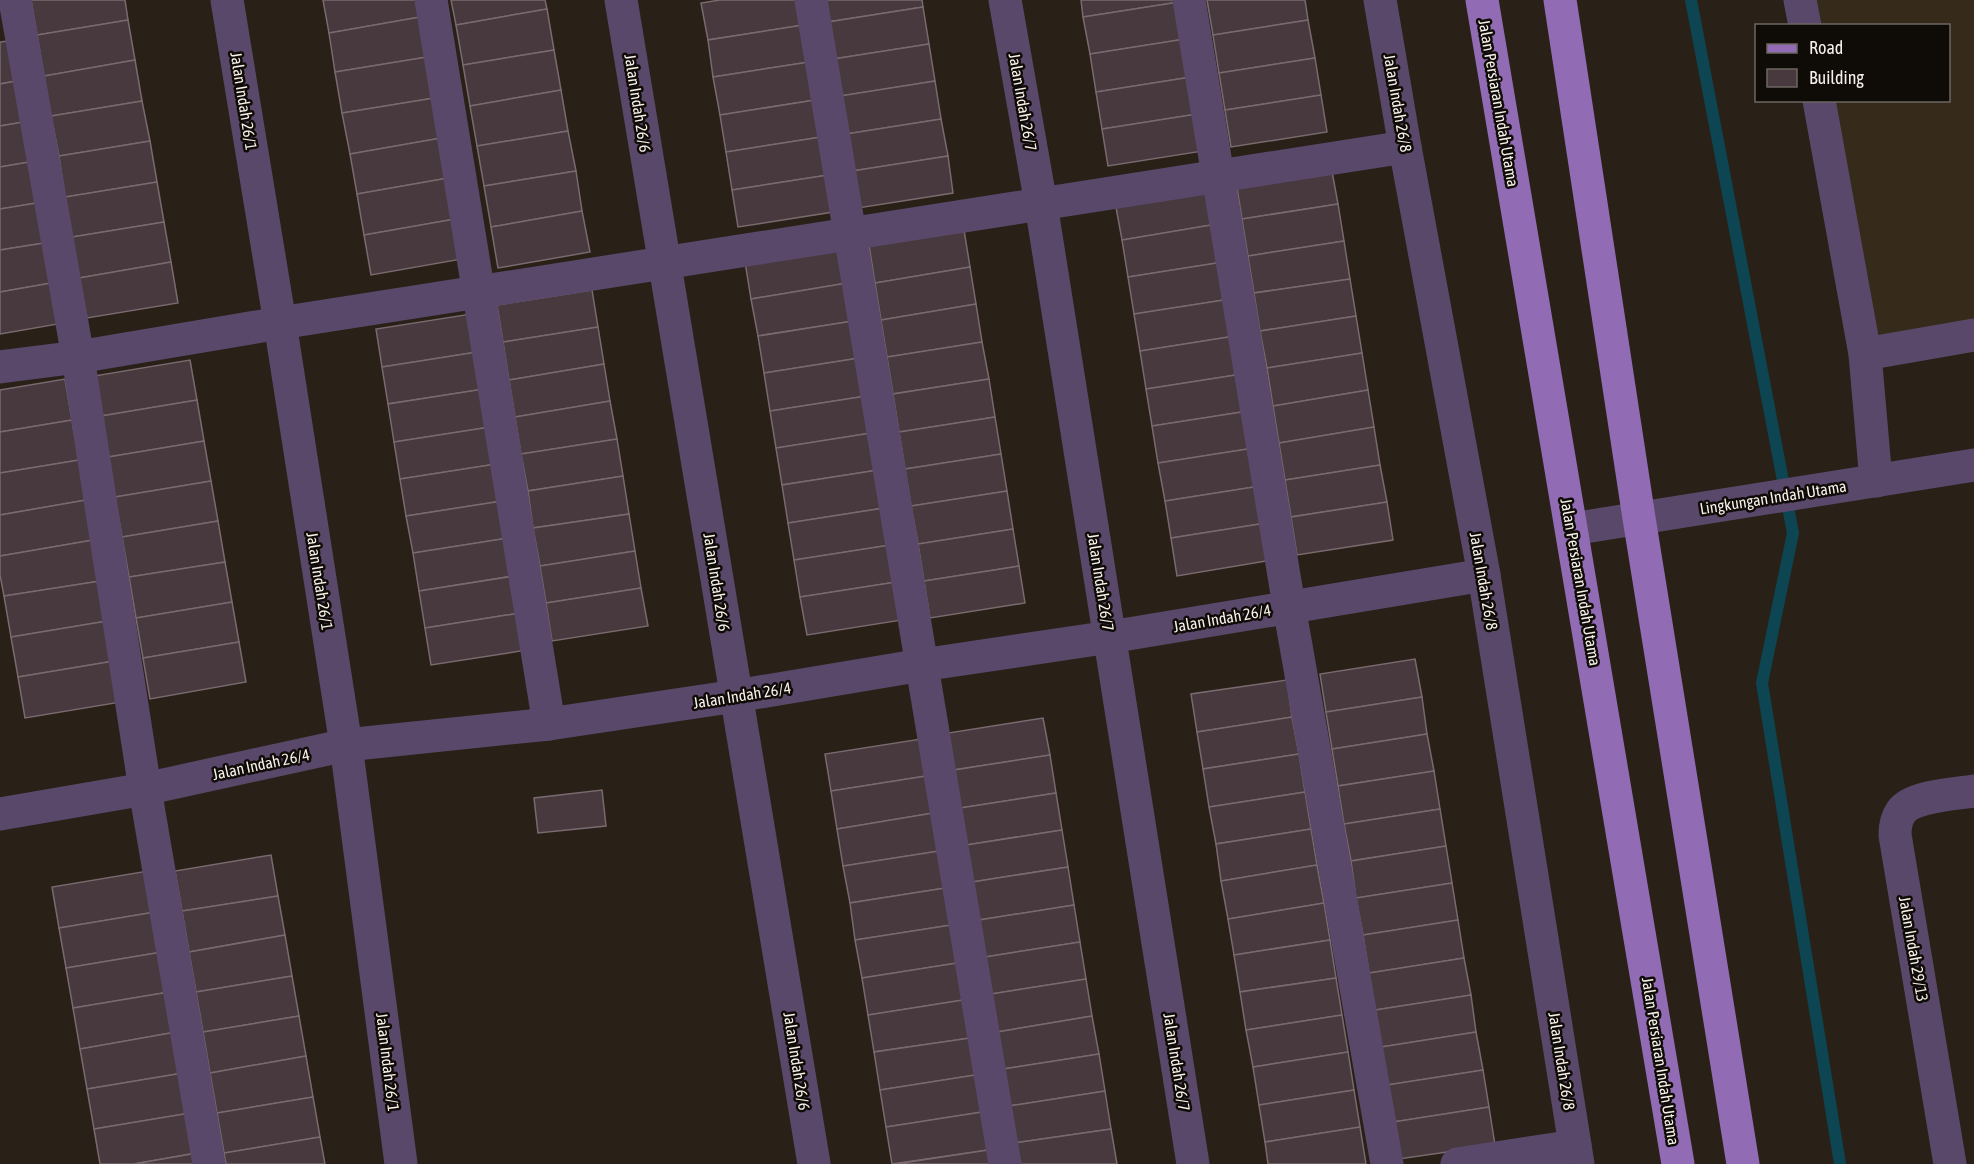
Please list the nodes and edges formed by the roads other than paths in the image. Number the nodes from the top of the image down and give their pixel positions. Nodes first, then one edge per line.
1 (15, 0) edge
2 (227, 0) edge
3 (431, 0) edge
4 (621, 0) edge
5 (811, 0) edge
6 (1005, 0) edge
7 (1190, 0) edge
8 (1380, 0) edge
9 (1482, 0) edge
10 (1560, 0) edge
11 (1800, 0) edge
12 (1805, 24) edge
13 (1819, 102) edge
14 (1405, 147) junction
15 (1218, 176) junction
16 (1041, 204) junction
17 (850, 235) junction
18 (664, 264) junction
19 (478, 292) junction
20 (280, 323) junction
21 (1974, 335) edge
22 (1864, 354) junction
23 (78, 357) junction
24 (0, 367) edge
25 (1974, 465) edge
26 (1876, 481) junction
27 (1639, 518) junction
28 (1572, 529) junction
29 (1484, 574) junction
30 (1289, 606) junction
31 (1110, 637) junction
32 (922, 665) junction
33 (736, 696) junction
34 (549, 724) junction
35 (346, 745) junction
36 (145, 789) junction
37 (1974, 790) edge
38 (0, 814) edge
39 (1577, 1155) edge
40 (208, 1164) edge
41 (401, 1164) edge
42 (814, 1164) edge
43 (1005, 1164) edge
44 (1194, 1164) edge
45 (1387, 1164) edge
46 (1457, 1164) edge
47 (1678, 1164) edge
48 (1743, 1164) edge
49 (1950, 1164) edge

1 - 23 street
2 - 20 street, Jalan Indah 26/1
3 - 19 street
4 - 18 street, Jalan Indah 26/6
5 - 17 street
6 - 16 street, Jalan Indah 26/7
7 - 15 street
8 - 14 street, Jalan Indah 26/8
9 - 28 main road, Jalan Persiaran Indah Utama
10 - 27 main road
11 - 12 street
13 - 22 street
14 - 15 street
14 - 29 street, Jalan Indah 26/8
15 - 16 street
15 - 30 street
16 - 17 street
16 - 31 street, Jalan Indah 26/7
17 - 18 street
17 - 32 street
18 - 19 street
18 - 33 street, Jalan Indah 26/6
19 - 20 street
19 - 34 street
20 - 23 street
20 - 35 street, Jalan Indah 26/1
21 - 22 street
22 - 26 street
23 - 24 street
23 - 36 street
25 - 26 street, Lingkungan Indah Utama
26 - 27 street, Lingkungan Indah Utama
27 - 28 street, Lingkungan Indah Utama
27 - 48 main road
28 - 47 main road, Jalan Persiaran Indah Utama
29 - 30 street, Jalan Indah 26/4
29 - 39 street, Jalan Indah 26/8
30 - 31 street, Jalan Indah 26/4
30 - 45 street
31 - 32 street, Jalan Indah 26/4
31 - 44 street, Jalan Indah 26/7
32 - 33 street, Jalan Indah 26/4
32 - 43 street
33 - 34 street, Jalan Indah 26/4
33 - 42 street, Jalan Indah 26/6
34 - 35 street, Jalan Indah 26/4
35 - 36 street, Jalan Indah 26/4
35 - 41 street, Jalan Indah 26/1
36 - 38 street, Jalan Indah 26/4
36 - 40 street
37 - 49 street, Jalan Indah 29/13
39 - 46 street

